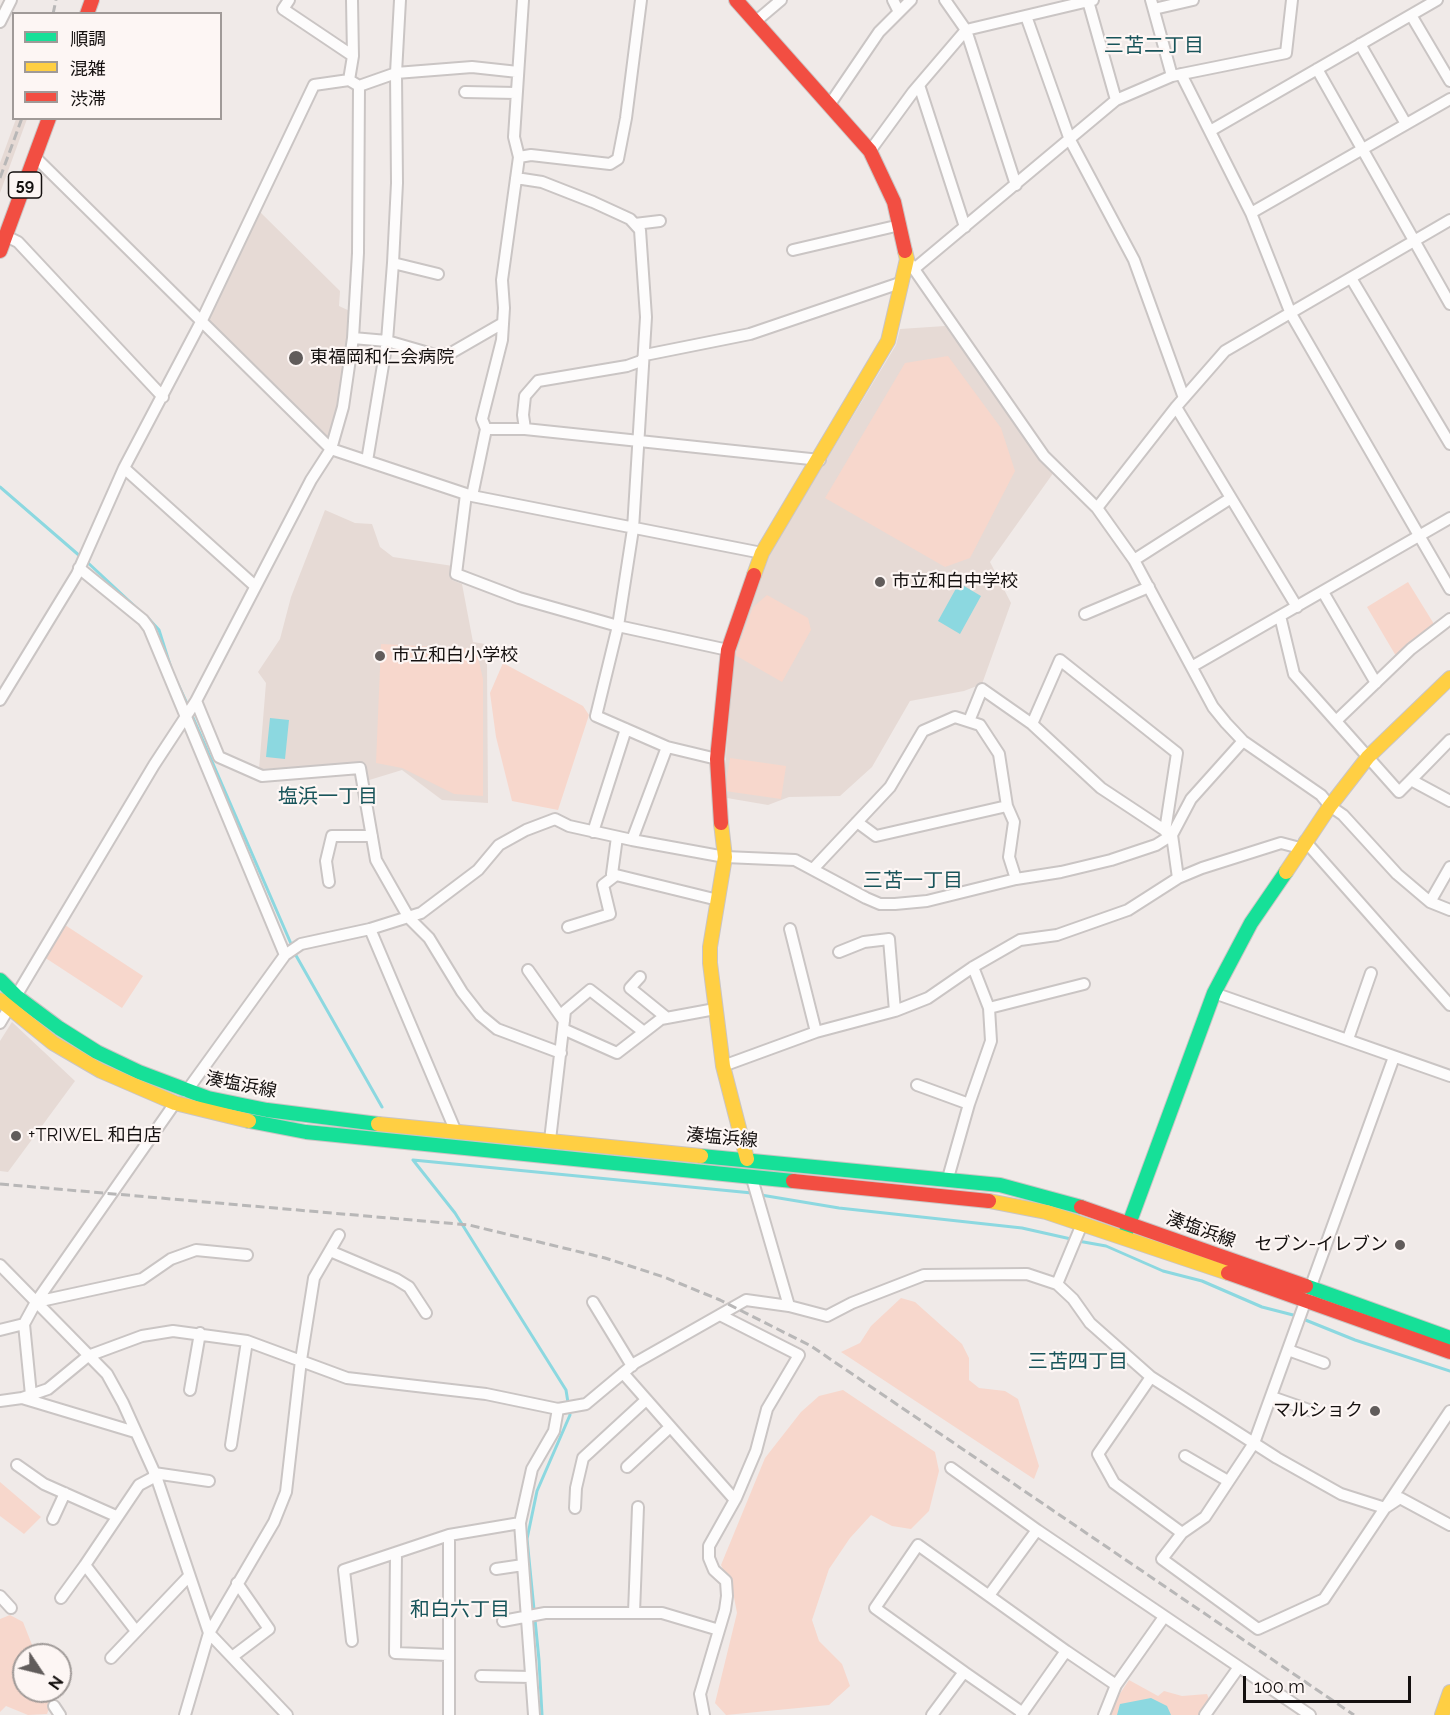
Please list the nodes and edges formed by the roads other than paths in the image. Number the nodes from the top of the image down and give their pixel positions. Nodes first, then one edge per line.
1 (11, 0) edge
2 (289, 0) edge
3 (352, 0) edge
4 (400, 0) edge
5 (523, 0) edge
6 (640, 0) edge
7 (736, 0) edge
8 (781, 0) edge
9 (893, 0) edge
10 (911, 0) edge
11 (945, 0) edge
12 (1193, 0) edge
13 (1292, 0) edge
14 (1437, 0) edge
15 (1091, 1) edge
16 (1153, 5) edge
17 (899, 12) junction
18 (1411, 15) junction
19 (1, 16) edge
20 (1026, 16) junction
21 (755, 22) junction
22 (966, 30) junction
23 (1360, 44) junction
24 (353, 56) junction
25 (1317, 69) junction
26 (518, 72) junction
27 (396, 73) junction
28 (1177, 75) junction
29 (1450, 81) edge
30 (354, 83) junction
31 (919, 85) junction
32 (465, 92) dead end
33 (516, 93) junction
34 (1450, 99) edge
35 (1116, 100) junction
36 (830, 104) junction
37 (48, 120) edge
38 (1406, 124) junction
39 (1210, 131) junction
40 (1070, 140) junction
41 (1362, 150) junction
42 (870, 151) junction
43 (35, 157) junction
44 (519, 157) junction
45 (516, 178) junction
46 (1016, 185) junction
47 (1251, 213) junction
48 (1450, 220) edge
49 (660, 221) dead end
50 (635, 224) junction
51 (900, 225) junction
52 (965, 227) junction
53 (6, 236) junction
54 (1414, 241) junction
55 (793, 250) dead end
56 (0, 251) edge
57 (393, 263) junction
58 (911, 264) junction
59 (438, 274) dead end
60 (1351, 278) junction
61 (900, 284) junction
62 (1450, 304) edge
63 (1291, 314) junction
64 (202, 320) junction
65 (503, 323) junction
66 (353, 338) junction
67 (387, 341) junction
68 (645, 355) junction
69 (164, 397) junction
70 (1180, 402) junction
71 (486, 429) junction
72 (525, 429) junction
73 (639, 440) junction
74 (1450, 444) edge
75 (331, 448) junction
76 (820, 460) junction
77 (368, 461) junction
78 (124, 468) junction
79 (469, 495) junction
80 (1231, 498) junction
81 (1097, 508) junction
82 (1450, 518) edge
83 (633, 529) junction
84 (1418, 538) junction
85 (762, 553) junction
86 (1134, 560) junction
87 (79, 568) junction
88 (255, 586) junction
89 (1149, 586) junction
90 (1450, 589) edge
91 (1323, 592) junction
92 (1297, 607) junction
93 (1085, 614) dead end
94 (1280, 616) junction
95 (1450, 619) edge
96 (618, 626) junction
97 (728, 650) junction
98 (1193, 666) junction
99 (1450, 678) edge
100 (1376, 682) junction
101 (0, 700) edge
102 (196, 701) junction
103 (185, 717) junction
104 (969, 721) junction
105 (1336, 721) junction
106 (1032, 724) junction
107 (626, 729) junction
108 (1450, 740) edge
109 (1244, 741) junction
110 (667, 747) junction
111 (1368, 757) junction
112 (717, 759) junction
113 (1411, 780) junction
114 (1450, 801) edge
115 (1007, 806) junction
116 (1330, 806) junction
117 (857, 822) junction
118 (592, 831) junction
119 (1169, 833) junction
120 (372, 836) junction
121 (617, 837) junction
122 (632, 840) junction
123 (1303, 845) junction
124 (725, 857) junction
125 (1450, 867) edge
126 (813, 869) junction
127 (616, 875) junction
128 (1178, 878) junction
129 (1016, 879) junction
130 (329, 882) dead end
131 (718, 900) junction
132 (1430, 902) junction
133 (1450, 910) edge
134 (409, 918) junction
135 (568, 927) dead end
136 (370, 929) junction
137 (790, 929) dead end
138 (839, 952) dead end
139 (285, 955) junction
140 (973, 967) junction
141 (528, 969) dead end
142 (1371, 973) dead end
143 (640, 977) dead end
144 (0, 980) edge
145 (1084, 984) dead end
146 (1214, 993) junction
147 (8, 1002) edge
148 (1450, 1005) edge
149 (989, 1008) junction
150 (715, 1009) junction
151 (895, 1011) junction
152 (667, 1018) junction
153 (0, 1023) edge
154 (563, 1025) junction
155 (644, 1032) junction
156 (816, 1032) junction
157 (1348, 1039) junction
158 (561, 1053) junction
159 (1394, 1057) junction
160 (723, 1066) junction
161 (1450, 1076) edge
162 (917, 1085) dead end
163 (186, 1092) junction
164 (175, 1103) junction
165 (969, 1104) junction
166 (456, 1132) junction
167 (550, 1140) junction
168 (747, 1159) junction
169 (751, 1175) junction
170 (948, 1178) junction
171 (1128, 1222) junction
172 (1082, 1224) junction
173 (339, 1235) dead end
174 (1125, 1237) junction
175 (330, 1251) junction
176 (247, 1255) dead end
177 (0, 1265) edge
178 (1057, 1284) junction
179 (1308, 1294) junction
180 (36, 1302) junction
181 (593, 1302) dead end
182 (789, 1306) junction
183 (426, 1313) dead end
184 (720, 1314) junction
185 (24, 1324) junction
186 (0, 1330) edge
187 (200, 1333) junction
188 (1450, 1338) edge
189 (247, 1341) junction
190 (1288, 1350) junction
191 (1450, 1352) edge
192 (88, 1356) junction
193 (301, 1360) junction
194 (1324, 1363) dead end
195 (627, 1370) junction
196 (1151, 1377) junction
197 (190, 1390) dead end
198 (27, 1397) junction
199 (1272, 1397) junction
200 (646, 1400) junction
201 (0, 1401) edge
202 (558, 1409) junction
203 (1312, 1411) dead end
204 (1450, 1411) edge
205 (670, 1427) junction
206 (135, 1432) junction
207 (1254, 1443) junction
208 (231, 1445) dead end
209 (1185, 1456) dead end
210 (17, 1465) dead end
211 (627, 1467) dead end
212 (951, 1468) dead end
213 (155, 1475) junction
214 (209, 1481) dead end
215 (1228, 1481) junction
216 (65, 1493) junction
217 (735, 1500) junction
218 (638, 1507) dead end
219 (575, 1508) dead end
220 (1385, 1508) junction
221 (116, 1516) junction
222 (53, 1519) dead end
223 (520, 1523) junction
224 (1450, 1525) edge
225 (1037, 1530) junction
226 (1182, 1533) junction
227 (449, 1535) junction
228 (396, 1553) junction
229 (524, 1564) junction
230 (85, 1565) junction
231 (496, 1569) dead end
232 (189, 1576) junction
233 (237, 1584) junction
234 (990, 1594) junction
235 (0, 1596) edge
236 (61, 1598) dead end
237 (11, 1608) dead end
238 (634, 1613) junction
239 (533, 1617) junction
240 (1164, 1617) junction
241 (503, 1621) dead end
242 (719, 1630) junction
243 (136, 1631) junction
244 (209, 1633) junction
245 (352, 1641) dead end
246 (1066, 1651) junction
247 (448, 1655) junction
248 (232, 1657) junction
249 (111, 1658) dead end
250 (1239, 1667) junction
251 (964, 1672) junction
252 (481, 1676) dead end
253 (531, 1677) junction
254 (1116, 1685) junction
255 (1450, 1692) edge
256 (1022, 1714) edge
257 (185, 1715) edge
258 (287, 1715) edge
259 (449, 1715) edge
260 (534, 1715) edge
261 (704, 1715) edge
262 (932, 1715) edge
263 (1104, 1715) edge
264 (1205, 1715) edge
265 (1310, 1715) edge
266 (1442, 1715) edge

1 - 19 street
2 - 24 street
3 - 24 street
4 - 27 street
5 - 26 street
6 - 44 street
7 - 21 main road
8 - 21 street
9 - 17 street
10 - 17 street
11 - 22 street
12 - 16 street
13 - 28 street
14 - 18 street
15 - 20 street
15 - 35 street
16 - 28 street
17 - 36 street
18 - 23 street
18 - 29 street
20 - 22 street
20 - 40 street
21 - 36 main road
22 - 31 street
22 - 46 street
23 - 25 street
23 - 38 street
24 - 30 street
25 - 39 street
25 - 41 street
26 - 27 street
26 - 33 street
27 - 30 street
27 - 57 street
28 - 35 street
28 - 39 street
30 - 64 street
30 - 66 street
31 - 42 street
31 - 52 street
32 - 33 street
33 - 44 street
34 - 38 street
35 - 40 street
36 - 42 main road
37 - 43 main road, 59
38 - 41 street
39 - 47 street
40 - 46 street
40 - 70 street
41 - 47 street
41 - 54 street
42 - 51 main road
43 - 53 main road, 59
43 - 64 street
44 - 45 street
45 - 50 street
45 - 65 street
46 - 52 street
47 - 63 street
48 - 54 street
49 - 50 street
50 - 68 street
51 - 55 street
51 - 58 main road
52 - 58 street
53 - 56 main road, 59
53 - 69 street
54 - 60 street
54 - 62 street
57 - 59 street
57 - 67 street
58 - 61 main road
58 - 81 street
60 - 63 street
60 - 74 street
61 - 68 street
61 - 76 main road
63 - 70 street
63 - 84 street
64 - 69 street
64 - 75 street
65 - 67 street
65 - 71 street
66 - 67 street
66 - 75 street
67 - 77 street
68 - 72 street
68 - 73 street
69 - 78 street
70 - 80 street
70 - 81 street
71 - 72 street
71 - 79 street
72 - 73 street
73 - 76 street
73 - 83 street
75 - 77 street
75 - 88 street
76 - 85 main road
77 - 79 street
78 - 87 street
78 - 88 street
79 - 83 street
79 - 96 street
80 - 86 street
80 - 92 street
81 - 86 street
82 - 84 street
83 - 85 street
83 - 96 street
84 - 90 street
84 - 91 street
85 - 97 main road
86 - 89 street
87 - 101 street
87 - 103 street
88 - 102 street
89 - 93 street
89 - 98 street
91 - 92 street
91 - 100 street
92 - 94 street
94 - 98 street
94 - 105 street
95 - 100 street
96 - 97 street
96 - 107 street
97 - 112 main road
98 - 109 street
99 - 111 main road
100 - 105 street
102 - 103 street
102 - 120 street
103 - 139 street
103 - 147 street
104 - 106 street
104 - 115 street
104 - 117 street
105 - 111 street
106 - 119 street
106 - 119 street
107 - 110 street
107 - 118 street
108 - 113 street
109 - 116 street
109 - 119 street
110 - 112 street
110 - 122 street
111 - 113 street
111 - 116 main road
112 - 124 main road
113 - 114 street
115 - 117 street
115 - 129 street
116 - 123 main road
116 - 132 street
117 - 126 street
118 - 121 street
118 - 134 street
119 - 128 street
119 - 129 street
120 - 130 street
120 - 134 street
121 - 122 street
121 - 127 street
122 - 124 street
123 - 128 street
123 - 146 main road
123 - 148 street
124 - 126 street
124 - 131 main road
125 - 132 street
126 - 129 street
127 - 131 street
127 - 135 street
128 - 140 street
131 - 150 main road
132 - 133 street
134 - 136 street
134 - 158 street
136 - 139 street
136 - 166 street
137 - 156 street
138 - 151 street
139 - 163 street
140 - 149 street
140 - 151 street
141 - 154 street
142 - 157 street
143 - 152 street
144 - 147 main road, 湊塩浜線
145 - 149 street
146 - 157 street
146 - 171 main road
147 - 153 street
147 - 163 main road, 湊塩浜線
147 - 164 main road, 湊塩浜線
149 - 165 street
150 - 152 street
150 - 160 main road
151 - 156 street
152 - 155 street
154 - 155 street
154 - 155 street
154 - 158 street
156 - 160 street
157 - 159 street
158 - 167 street
159 - 161 street
159 - 179 street
160 - 168 main road
162 - 165 street
163 - 166 main road, 湊塩浜線
164 - 169 main road, 湊塩浜線
164 - 180 street
165 - 170 street
166 - 167 main road, 湊塩浜線
167 - 168 main road, 湊塩浜線
168 - 170 main road, 湊塩浜線
169 - 172 main road, 湊塩浜線
169 - 182 street
170 - 171 main road, 湊塩浜線
171 - 174 main road
171 - 179 main road, 湊塩浜線
172 - 174 main road, 湊塩浜線
172 - 178 street
173 - 175 street
174 - 179 main road, 湊塩浜線
175 - 183 street
175 - 193 street
176 - 180 street
177 - 180 street
178 - 182 street
178 - 196 street
179 - 188 main road, 湊塩浜線
179 - 190 street
179 - 191 main road, 湊塩浜線
180 - 185 street
180 - 192 street
181 - 195 street
182 - 184 street
184 - 195 street
184 - 217 street
185 - 186 street
185 - 198 street
187 - 189 street
187 - 192 street
187 - 197 street
189 - 193 street
189 - 208 street
190 - 194 street
190 - 199 street
192 - 198 street
192 - 206 street
193 - 202 street
193 - 233 street
195 - 200 street
195 - 202 street
196 - 207 street
196 - 226 street
198 - 201 street
198 - 206 street
199 - 203 street
199 - 207 street
200 - 205 street
200 - 219 street
202 - 223 street
204 - 220 street
205 - 211 street
205 - 217 street
206 - 213 street
207 - 215 street
207 - 220 street
209 - 215 street
210 - 216 street
212 - 225 street
213 - 214 street
213 - 221 street
213 - 232 street
215 - 226 street
216 - 221 street
216 - 222 street
217 - 242 street
218 - 238 street
220 - 224 street
220 - 226 street
221 - 230 street
223 - 227 street
223 - 229 street
225 - 234 street
225 - 240 street
227 - 228 street
227 - 247 street
228 - 245 street
228 - 247 street
229 - 231 street
229 - 239 street
230 - 236 street
230 - 243 street
232 - 243 street
232 - 244 street
233 - 244 street
233 - 248 street
234 - 246 street
234 - 251 street
235 - 237 street
238 - 239 street
238 - 242 street
239 - 241 street
239 - 253 street
240 - 250 street
240 - 254 street
242 - 261 street
243 - 249 street
244 - 248 street
244 - 257 street
246 - 254 street
246 - 256 street
247 - 259 street
248 - 258 street
250 - 264 street
250 - 265 street
251 - 256 street
251 - 262 street
252 - 253 street
253 - 260 street
254 - 263 street
255 - 266 main road

